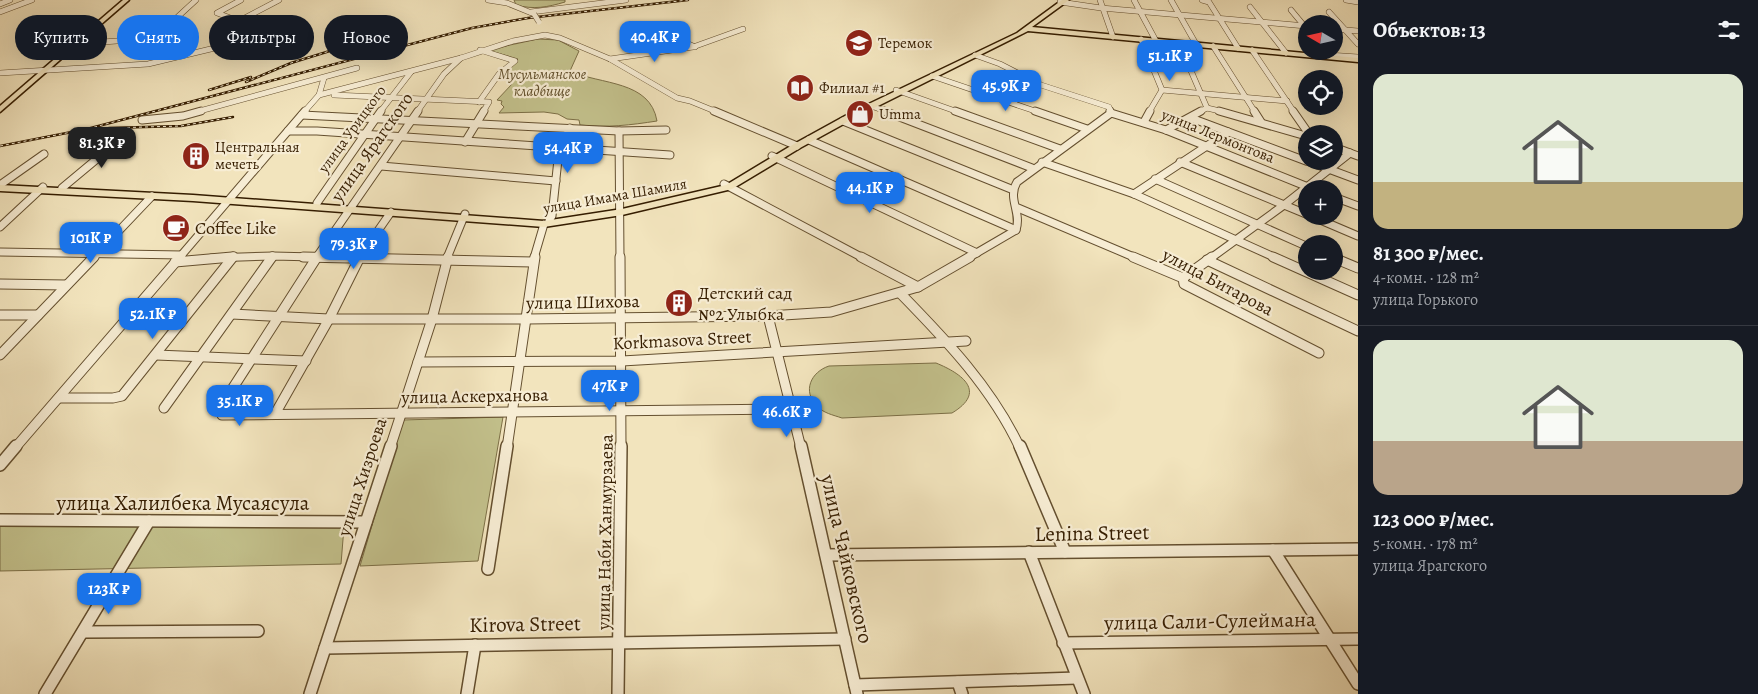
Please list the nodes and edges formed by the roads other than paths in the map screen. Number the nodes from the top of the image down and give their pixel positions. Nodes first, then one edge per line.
1 (10, 0) edge
2 (32, 0) edge
3 (124, 0) edge
4 (196, 0) edge
5 (241, 0) edge
6 (279, 0) edge
7 (488, 0) edge
8 (626, 0) edge
9 (1100, 0) edge
10 (1134, 0) edge
11 (1171, 0) edge
12 (1205, 0) edge
13 (1346, 0) edge
14 (509, 1) edge
15 (1063, 1) edge
16 (1358, 2) edge
17 (0, 4) edge
18 (1250, 7) dead end
19 (1101, 8) junction
20 (1292, 10) dead end
21 (1140, 11) junction
22 (0, 12) edge
23 (1329, 12) dead end
24 (532, 13) junction
25 (107, 15) edge
26 (1179, 15) junction
27 (1298, 17) edge
28 (1220, 18) junction
29 (1262, 22) junction
30 (1298, 26) edge
31 (652, 27) dead end
32 (743, 29) dead end
33 (1029, 29) junction
34 (1345, 30) junction
35 (1358, 31) edge
36 (545, 35) junction
37 (1113, 37) junction
38 (1140, 40) junction
39 (1156, 41) junction
40 (107, 42) edge
41 (1179, 43) junction
42 (1196, 44) junction
43 (1358, 44) edge
44 (1213, 46) junction
45 (695, 47) junction
46 (1238, 48) junction
47 (209, 49) edge
48 (480, 50) junction
49 (1252, 50) junction
50 (1286, 53) junction
51 (1298, 54) edge
52 (974, 55) junction
53 (1343, 57) edge
54 (461, 58) junction
55 (1358, 59) edge
56 (56, 60) edge
57 (610, 60) junction
58 (357, 68) dead end
59 (42, 72) junction
60 (411, 72) junction
61 (0, 74) edge
62 (932, 76) junction
63 (324, 78) junction
64 (1162, 90) junction
65 (898, 91) junction
66 (1200, 93) junction
67 (319, 95) junction
68 (393, 97) junction
69 (1245, 97) junction
70 (427, 99) junction
71 (1287, 101) junction
72 (479, 102) junction
73 (872, 106) junction
74 (1207, 108) junction
75 (0, 109) edge
76 (1111, 113) junction
77 (302, 115) junction
78 (377, 117) junction
79 (1191, 118) junction
80 (412, 119) junction
81 (142, 120) dead end
82 (843, 121) junction
83 (1144, 122) junction
84 (1260, 122) junction
85 (476, 123) junction
86 (1301, 125) edge
87 (570, 128) junction
88 (1087, 129) junction
89 (666, 130) dead end
90 (1166, 130) junction
91 (288, 131) junction
92 (619, 131) junction
93 (1228, 132) junction
94 (128, 133) dead end
95 (1298, 133) edge
96 (364, 134) junction
97 (398, 138) junction
98 (809, 140) junction
99 (465, 142) junction
100 (794, 145) junction
101 (1206, 146) junction
102 (561, 147) junction
103 (1060, 149) junction
104 (620, 150) junction
105 (1343, 150) edge
106 (1350, 153) junction
107 (44, 154) dead end
108 (670, 155) dead end
109 (772, 156) junction
110 (1358, 156) edge
111 (1298, 158) edge
112 (1343, 159) edge
113 (1042, 162) junction
114 (1180, 162) junction
115 (381, 166) junction
116 (1032, 168) junction
117 (1329, 170) joint
118 (1155, 179) junction
119 (1318, 180) edge
120 (1358, 180) edge
121 (556, 181) junction
122 (1298, 183) edge
123 (0, 186) edge
124 (727, 186) junction
125 (62, 188) junction
126 (41, 189) junction
127 (1011, 189) junction
128 (1134, 194) junction
129 (152, 196) junction
130 (1298, 196) edge
131 (231, 198) junction
132 (1343, 200) edge
133 (317, 203) junction
134 (1284, 205) junction
135 (1358, 206) edge
136 (352, 207) junction
137 (1018, 208) junction
138 (621, 210) junction
139 (1298, 211) edge
140 (391, 212) junction
141 (465, 216) junction
142 (547, 222) junction
143 (1257, 224) junction
144 (1332, 225) edge
145 (0, 226) edge
146 (1016, 230) junction
147 (1358, 236) edge
148 (1236, 240) junction
149 (1298, 242) edge
150 (0, 252) edge
151 (97, 253) junction
152 (977, 253) junction
153 (182, 255) junction
154 (234, 256) junction
155 (273, 256) junction
156 (316, 258) junction
157 (359, 258) junction
158 (1207, 260) junction
159 (446, 261) junction
160 (175, 262) junction
161 (533, 262) junction
162 (1343, 262) edge
163 (1358, 268) edge
164 (1183, 278) junction
165 (0, 284) edge
166 (66, 285) junction
167 (918, 287) junction
168 (900, 293) junction
169 (1358, 295) edge
170 (232, 314) junction
171 (0, 315) edge
172 (38, 315) junction
173 (280, 316) junction
174 (768, 316) junction
175 (621, 318) junction
176 (329, 319) junction
177 (432, 319) junction
178 (527, 320) junction
179 (1358, 331) edge
180 (966, 341) dead end
181 (948, 342) junction
182 (777, 352) junction
183 (1319, 353) dead end
184 (0, 355) edge
185 (156, 356) junction
186 (201, 357) junction
187 (252, 359) junction
188 (520, 360) junction
189 (622, 360) junction
190 (306, 361) junction
191 (418, 362) junction
192 (59, 398) junction
193 (164, 408) dead end
194 (793, 409) junction
195 (622, 410) junction
196 (220, 412) joint
197 (512, 412) junction
198 (402, 413) junction
199 (275, 414) junction
200 (0, 465) edge
201 (0, 520) edge
202 (149, 522) junction
203 (366, 522) junction
204 (1358, 549) edge
205 (1273, 550) junction
206 (1029, 552) junction
207 (1065, 552) junction
208 (827, 555) junction
209 (488, 569) dead end
210 (258, 631) dead end
211 (83, 632) junction
212 (845, 639) junction
213 (1358, 639) edge
214 (1330, 640) junction
215 (620, 642) junction
216 (1063, 643) junction
217 (475, 645) junction
218 (325, 648) junction
219 (1077, 678) junction
220 (1358, 684) edge
221 (960, 688) edge
222 (856, 689) edge
223 (45, 694) edge
224 (310, 694) edge
225 (467, 694) edge
226 (618, 694) edge
227 (1084, 694) edge

1 - 17 street
2 - 22 street
3 - 25 main road
3 - 59 main road
4 - 40 street
5 - 6 street
7 - 14 street
8 - 24 street
9 - 19 street
10 - 21 street
11 - 26 street
12 - 28 street
13 - 16 street
14 - 24 street
15 - 19 street
15 - 33 main road, улица Имама Шамиля
15 - 65 main road, улица Имама Шамиля
18 - 29 street
19 - 21 street
19 - 37 street
20 - 27 street
21 - 26 street
21 - 39 street
23 - 34 street
24 - 36 street, bridge
26 - 28 street
26 - 42 street
28 - 29 street
28 - 46 street
29 - 30 street
29 - 50 street
31 - 45 street
32 - 45 street
33 - 37 main road
33 - 52 main road, улица Имама Шамиля
34 - 35 street
34 - 43 street
36 - 48 street
36 - 57 street
37 - 38 main road
38 - 39 main road
38 - 64 street
39 - 41 main road
41 - 42 main road
41 - 66 street
42 - 44 main road
44 - 46 main road
44 - 69 street
45 - 57 street
46 - 49 main road
47 - 59 street
48 - 54 street
48 - 72 street
49 - 50 main road
49 - 71 street
50 - 51 main road
52 - 62 main road, улица Имама Шамиля
52 - 76 street, улица Лермонтова
53 - 55 main road
54 - 60 street
54 - 70 street, улица Ярагского
56 - 59 main road
57 - 100 street
58 - 63 street
59 - 61 street
59 - 75 main road
60 - 67 street
60 - 68 street, улица Урицкого
62 - 65 main road, улица Имама Шамиля
62 - 88 street
63 - 67 street
63 - 81 street
64 - 66 street
64 - 83 street
65 - 73 main road, улица Имама Шамиля
65 - 100 main road, улица Имама Шамиля
65 - 103 street
66 - 69 street
66 - 74 street
67 - 68 street
67 - 77 street
68 - 70 street
68 - 78 street, улица Урицкого
69 - 71 street
69 - 84 street
70 - 72 street
70 - 80 street, улица Ярагского
71 - 86 street
72 - 85 street
73 - 82 main road, улица Имама Шамиля
73 - 116 street
74 - 79 street
74 - 84 street
76 - 83 street, улица Лермонтова
76 - 88 street
77 - 78 street
77 - 91 street
78 - 80 street
78 - 96 street, улица Урицкого
79 - 90 street
79 - 93 street
80 - 85 street
80 - 97 street, улица Ярагского
82 - 98 main road, улица Имама Шамиля
82 - 127 street
83 - 90 street, улица Лермонтова
84 - 95 street
85 - 87 street
85 - 99 street
87 - 92 street
87 - 102 street
88 - 103 street
89 - 92 street
90 - 101 street, улица Лермонтова
91 - 96 street
91 - 131 street
92 - 104 street, улица Наби Ханмурзаева
93 - 101 street
93 - 111 street
94 - 125 street
96 - 97 street
96 - 133 street, улица Урицкого
97 - 99 street
97 - 115 street, улица Ярагского
98 - 100 main road, улица Имама Шамиля
98 - 146 street
99 - 102 street
100 - 109 main road, улица Имама Шамиля
100 - 124 main road, улица Имама Шамиля
101 - 114 street
101 - 122 street, улица Лермонтова
102 - 104 street
102 - 121 street
103 - 113 street
104 - 108 street
104 - 138 street, улица Наби Ханмурзаева
105 - 106 street
106 - 110 street
106 - 112 street
107 - 123 street
109 - 124 main road, улица Имама Шамиля
109 - 152 street
113 - 116 street
113 - 128 street
114 - 118 street
114 - 134 street
115 - 121 street
115 - 136 street, улица Ярагского
116 - 127 street
117 - 119 street
117 - 120 street
118 - 128 street
118 - 143 street
121 - 142 street
123 - 126 main road, улица Имама Шамиля
124 - 138 main road, улица Имама Шамиля
124 - 167 street
125 - 126 main road, улица Имама Шамиля
125 - 131 main road, улица Имама Шамиля
126 - 129 main road, улица Имама Шамиля
126 - 145 street
127 - 137 street
128 - 148 street
129 - 131 main road, улица Имама Шамиля
129 - 151 street
130 - 134 street
131 - 133 main road, улица Имама Шамиля
131 - 136 main road, улица Имама Шамиля
131 - 153 street
132 - 135 street
133 - 136 main road, улица Имама Шамиля
134 - 139 street
134 - 143 street
136 - 140 main road, улица Имама Шамиля
136 - 141 main road, улица Имама Шамиля
136 - 156 street, улица Ярагского
137 - 146 street
137 - 164 street, улица Битарова
138 - 142 main road, улица Имама Шамиля
138 - 175 street, улица Наби Ханмурзаева
140 - 141 main road, улица Имама Шамиля
140 - 157 street
141 - 142 main road, улица Имама Шамиля
141 - 159 street, улица Хизроева
142 - 161 street
143 - 148 street
143 - 149 street
144 - 147 street
146 - 152 street, улица Шихова
148 - 158 street
148 - 169 street
150 - 151 street
151 - 153 street
151 - 166 street
152 - 167 street, улица Шихова
153 - 160 street
154 - 155 street
154 - 160 street
154 - 185 street
155 - 156 street
155 - 170 street
156 - 157 street
156 - 173 street, улица Ярагского
157 - 159 street
157 - 176 street
158 - 164 street
158 - 179 street
159 - 161 street
159 - 177 street, улица Хизроева
160 - 192 street
161 - 178 street
162 - 163 street
164 - 183 street, улица Битарова
165 - 166 street
166 - 172 street
167 - 168 street, улица Шихова
168 - 174 street, улица Шихова
168 - 181 street
170 - 173 street, улица Шихова
170 - 186 street
171 - 172 street
172 - 184 street
173 - 176 street, улица Шихова
173 - 187 street, улица Ярагского
174 - 175 street, улица Шихова
174 - 182 street, улица Чайковского
175 - 178 street, улица Шихова
175 - 189 street, улица Наби Ханмурзаева
176 - 177 street, улица Шихова
176 - 190 street
177 - 178 street, улица Шихова
177 - 191 street, улица Хизроева
178 - 188 street
180 - 181 street, Korkmasova Street
181 - 182 street, Korkmasova Street
181 - 207 street
182 - 189 street, Korkmasova Street
182 - 194 street, улица Чайковского
185 - 186 street
185 - 192 street
186 - 187 street
186 - 193 street
187 - 190 street
187 - 196 street, улица Ярагского
188 - 189 street, Korkmasova Street
188 - 191 street, Korkmasova Street
188 - 197 street
189 - 195 street, улица Наби Ханмурзаева
190 - 199 street
191 - 198 street, улица Хизроева
192 - 200 street
194 - 195 street, улица Аскерханова
194 - 208 street, улица Чайковского
195 - 197 street, улица Аскерханова
195 - 215 street, улица Наби Ханмурзаева
196 - 199 street, улица Аскерханова
197 - 198 street, улица Аскерханова
197 - 209 street
198 - 199 street, улица Аскерханова
198 - 203 street, улица Хизроева
201 - 202 street, улица Халилбека Мусаясула
202 - 203 street, улица Халилбека Мусаясула
202 - 211 street
203 - 218 street, улица Хизроева
204 - 205 street, Lenina Street
205 - 207 street, Lenina Street
205 - 214 street
206 - 207 street, Lenina Street
206 - 208 street, Lenina Street
206 - 216 street
208 - 212 street, улица Чайковского
210 - 211 street
211 - 223 street
212 - 215 street, Kirova Street
212 - 222 street, улица Чайковского
213 - 214 street, улица Сали-Сулеймана
214 - 216 street, улица Сали-Сулеймана
214 - 220 street
215 - 217 street, Kirova Street
215 - 226 street, улица Наби Ханмурзаева
216 - 219 street
217 - 218 street, Kirova Street
217 - 225 street
218 - 224 street, улица Хизроева
219 - 221 street
219 - 227 street
221 - 222 street

